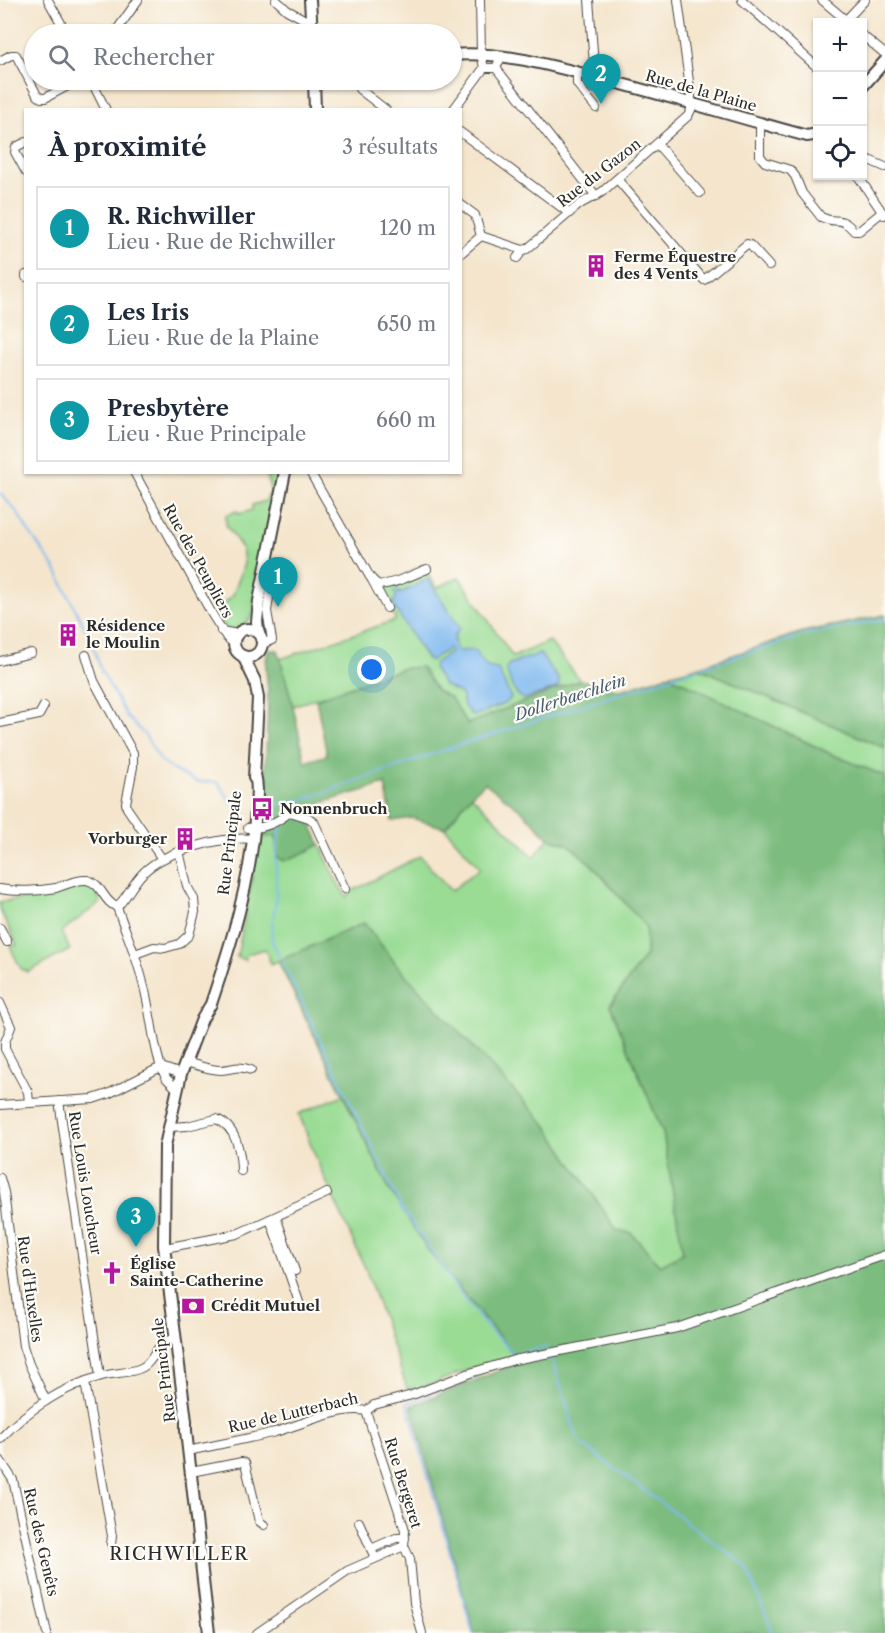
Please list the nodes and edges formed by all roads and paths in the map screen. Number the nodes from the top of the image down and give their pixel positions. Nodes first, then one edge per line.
1 (48, 0) edge
2 (138, 0) edge
3 (276, 0) edge
4 (310, 0) edge
5 (480, 0) edge
6 (589, 0) edge
7 (678, 0) edge
8 (742, 0) edge
9 (822, 0) edge
10 (865, 0) edge
11 (843, 18) edge
12 (850, 18) edge
13 (61, 24) edge
14 (121, 24) edge
15 (305, 24) edge
16 (312, 24) edge
17 (867, 39) edge
18 (481, 54) junction
19 (885, 54) edge
20 (462, 55) edge
21 (501, 57) junction
22 (0, 61) edge
23 (885, 61) edge
24 (813, 64) edge
25 (484, 68) junction
26 (495, 68) junction
27 (24, 70) edge
28 (577, 72) junction
29 (595, 77) junction
30 (867, 81) edge
31 (34, 90) edge
32 (60, 90) edge
33 (96, 90) edge
34 (314, 90) edge
35 (360, 90) edge
36 (691, 104) junction
37 (105, 108) edge
38 (315, 108) edge
39 (383, 108) edge
40 (454, 108) edge
41 (596, 108) dead end
42 (760, 123) junction
43 (462, 133) edge
44 (813, 135) edge
45 (24, 143) edge
46 (657, 144) junction
47 (867, 159) edge
48 (885, 167) edge
49 (24, 168) edge
50 (617, 179) junction
51 (861, 180) edge
52 (700, 192) dead end
53 (596, 196) junction
54 (462, 205) edge
55 (569, 213) junction
56 (884, 214) edge
57 (481, 236) junction
58 (523, 250) junction
59 (462, 252) edge
60 (517, 258) dead end
61 (769, 266) dead end
62 (135, 474) edge
63 (285, 474) edge
64 (311, 474) edge
65 (427, 568) dead end
66 (370, 577) junction
67 (272, 579) dead end
68 (259, 601) junction
69 (387, 608) dead end
70 (240, 636) junction
71 (260, 644) junction
72 (32, 653) dead end
73 (86, 655) dead end
74 (243, 656) junction
75 (0, 661) edge
76 (255, 681) junction
77 (44, 706) dead end
78 (0, 723) edge
79 (251, 834) junction
80 (179, 852) junction
81 (162, 859) junction
82 (0, 887) edge
83 (345, 889) dead end
84 (117, 907) junction
85 (0, 927) edge
86 (7, 942) dead end
87 (135, 954) junction
88 (0, 1003) edge
89 (186, 1062) junction
90 (161, 1067) junction
91 (251, 1070) dead end
92 (182, 1074) junction
93 (178, 1090) junction
94 (59, 1101) junction
95 (29, 1102) junction
96 (0, 1105) edge
97 (169, 1127) junction
98 (241, 1171) dead end
99 (0, 1178) edge
100 (327, 1193) dead end
101 (273, 1218) junction
102 (4, 1235) edge
103 (165, 1248) junction
104 (885, 1255) edge
105 (295, 1271) dead end
106 (300, 1305) dead end
107 (176, 1338) junction
108 (100, 1376) junction
109 (85, 1382) junction
110 (46, 1401) junction
111 (366, 1411) junction
112 (0, 1439) edge
113 (188, 1451) junction
114 (0, 1460) edge
115 (191, 1473) junction
116 (359, 1522) dead end
117 (264, 1526) dead end
118 (405, 1542) junction
119 (111, 1544) dead end
120 (371, 1549) junction
121 (375, 1558) junction
122 (47, 1633) edge
123 (209, 1633) edge
124 (257, 1633) edge
125 (422, 1633) edge

1 - 13 street
2 - 14 street
3 - 15 street
4 - 16 main road
5 - 18 street
6 - 29 street
7 - 36 street
8 - 24 street
9 - 11 street
10 - 12 street
17 - 19 street
18 - 20 main road, Rue de la Plaine
18 - 21 main road, Rue de la Plaine
18 - 25 street
21 - 26 street
21 - 28 main road, Rue de la Plaine
22 - 27 street
23 - 30 main road
25 - 26 street
25 - 40 street
26 - 53 street
28 - 29 main road, Rue de la Plaine
28 - 41 street
29 - 36 main road, Rue de la Plaine
31 - 32 street
33 - 37 street
34 - 38 main road
35 - 39 street
36 - 42 main road, Rue de la Plaine
36 - 46 street, Rue du Gazon
42 - 44 main road, Rue de la Plaine
42 - 56 street
43 - 55 street
45 - 49 street
46 - 50 street, Rue du Gazon
46 - 52 street
47 - 48 street
50 - 53 street, Rue du Gazon
50 - 61 street
51 - 56 street
53 - 55 street, Rue du Gazon
54 - 57 street
55 - 58 street, Rue du Gazon
57 - 58 street
57 - 59 street
58 - 60 street, Rue du Gazon
62 - 70 street, Rue des Peupliers
63 - 68 main road
64 - 66 street
65 - 66 street
66 - 69 street
67 - 71 street
68 - 70 main road
68 - 71 main road
70 - 71 main road
70 - 74 main road
71 - 74 main road
71 - 76 main road
72 - 75 street
73 - 81 street
74 - 76 main road
76 - 79 main road, Rue Principale
77 - 78 street
79 - 80 street
79 - 83 street
79 - 89 main road, Rue Principale
80 - 81 street
80 - 87 street
81 - 84 street
82 - 84 street
84 - 87 street
85 - 86 street
87 - 90 street
88 - 95 street
89 - 91 street
89 - 92 main road, Rue Principale
90 - 92 street
90 - 93 street
90 - 94 street
92 - 93 main road, Rue Principale
93 - 97 main road, Rue Principale
94 - 95 street
94 - 108 street, Rue Louis Loucheur
95 - 96 street
97 - 98 street
97 - 103 main road, Rue Principale
99 - 102 street, Rue d'Huxelles
100 - 101 street
101 - 103 street
101 - 105 street
101 - 106 street
102 - 110 street, Rue d'Huxelles
103 - 107 main road, Rue Principale
104 - 111 street, Rue de Lutterbach
107 - 108 street
107 - 113 main road, Rue Principale
108 - 109 street
109 - 110 street
109 - 119 street
110 - 112 street
111 - 113 street, Rue de Lutterbach
111 - 118 street, Rue Bergeret
113 - 115 main road, Rue Principale
114 - 122 street, Rue des Genêts
115 - 117 street
115 - 123 main road, Rue Principale
116 - 120 street
118 - 120 street
118 - 121 street
118 - 125 street, Rue Bergeret
120 - 121 street
121 - 124 street

